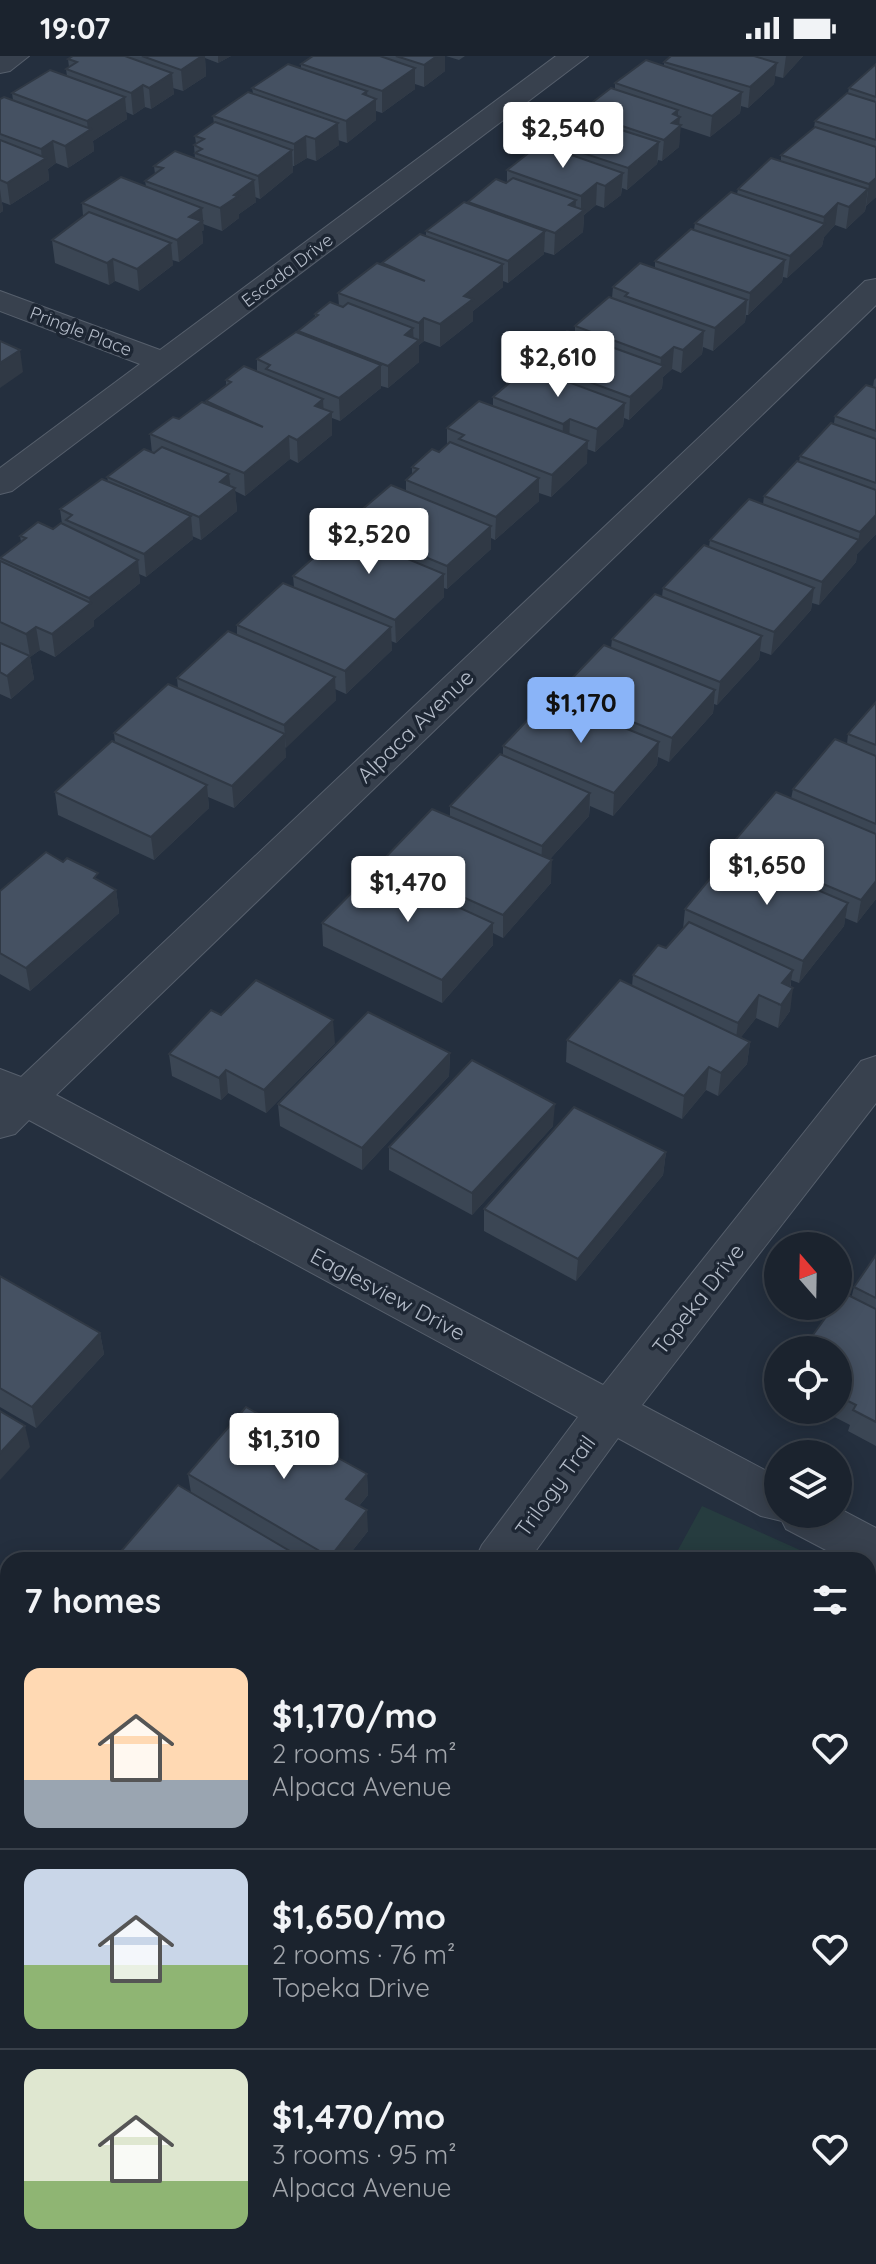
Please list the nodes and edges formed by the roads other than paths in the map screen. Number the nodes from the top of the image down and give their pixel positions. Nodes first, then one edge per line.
1 (15, 56) edge
2 (574, 56) edge
3 (0, 65) edge
4 (876, 288) edge
5 (0, 300) edge
6 (163, 362) junction
7 (0, 484) edge
8 (876, 1072) edge
9 (8, 1101) edge
10 (609, 1413) junction
11 (764, 1494) edge
12 (830, 1528) edge
13 (506, 1552) edge
14 (876, 1552) edge

1 - 3 street
2 - 6 street, Escada Drive
4 - 9 street, Alpaca Avenue
5 - 6 street, Pringle Place
6 - 7 street, Escada Drive
8 - 10 street, Topeka Drive
9 - 10 street, Eaglesview Drive
10 - 11 street, Eaglesview Drive
10 - 13 street, Trilogy Trail
12 - 14 street

